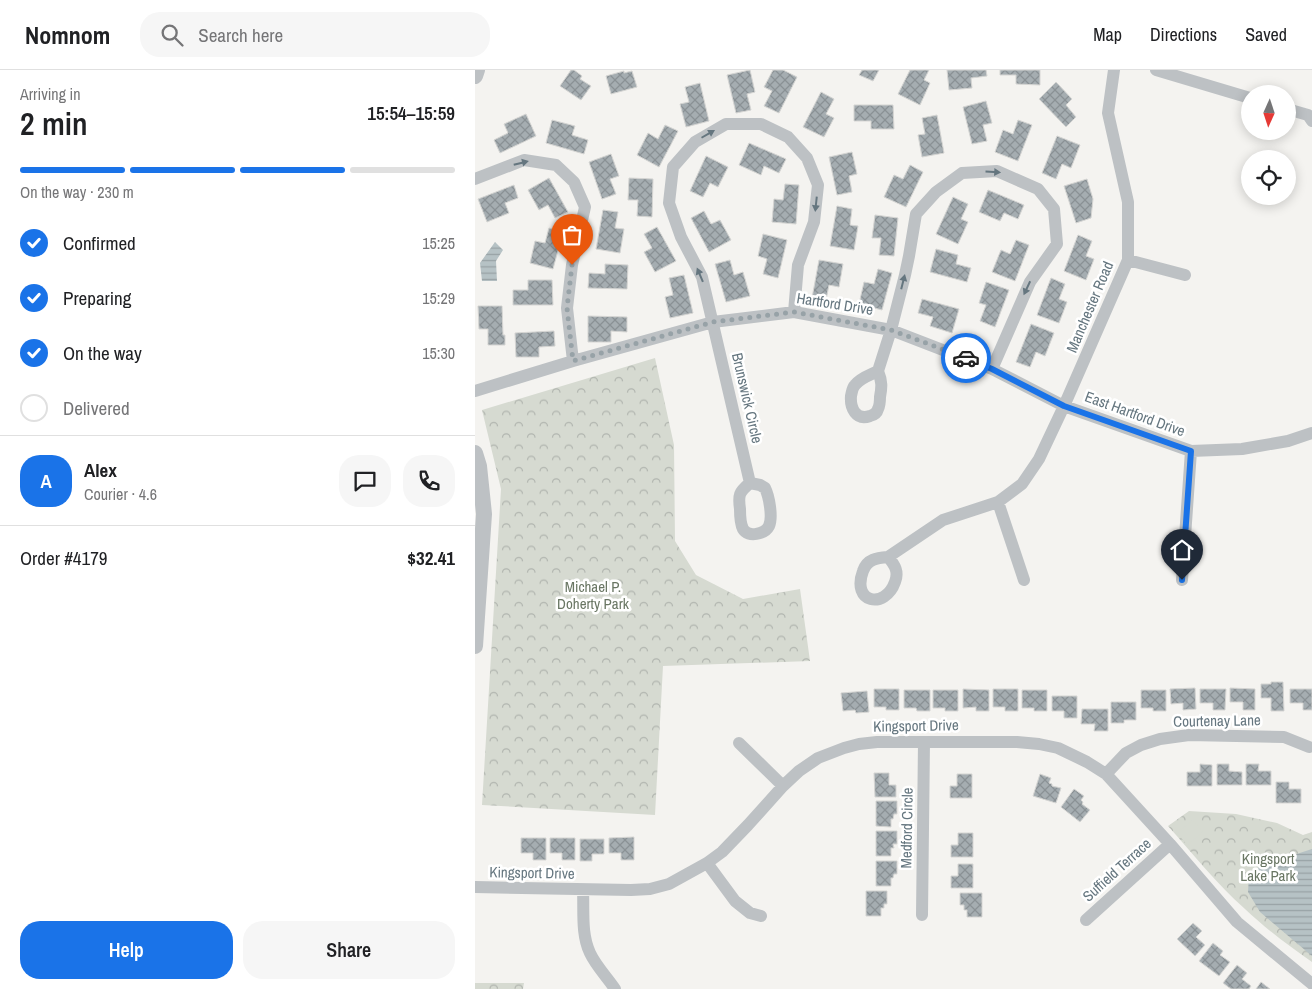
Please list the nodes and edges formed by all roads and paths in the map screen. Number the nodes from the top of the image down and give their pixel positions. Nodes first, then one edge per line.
1 (477, 70) edge
2 (1114, 70) edge
3 (1156, 70) edge
4 (475, 76) edge
5 (1241, 95) edge
6 (1296, 111) edge
7 (1311, 115) edge
8 (475, 179) edge
9 (1128, 260) junction
10 (1185, 275) dead end
11 (794, 312) junction
12 (713, 322) junction
13 (891, 330) junction
14 (573, 361) junction
15 (992, 369) junction
16 (878, 371) dead end
17 (475, 391) edge
18 (1064, 406) junction
19 (1312, 433) edge
20 (1191, 451) junction
21 (475, 453) edge
22 (750, 483) dead end
23 (998, 502) junction
24 (888, 557) dead end
25 (1024, 580) dead end
26 (1182, 580) dead end
27 (475, 646) edge
28 (924, 742) junction
29 (739, 743) dead end
30 (1309, 747) dead end
31 (1106, 774) junction
32 (783, 786) junction
33 (1170, 844) junction
34 (707, 863) junction
35 (475, 887) edge
36 (583, 890) junction
37 (922, 915) dead end
38 (761, 916) dead end
39 (1086, 920) dead end
40 (1312, 984) edge
41 (615, 989) edge

1 - 4 street
2 - 9 street, Manchester Road
3 - 5 street
6 - 7 street
8 -> 14 street
9 - 10 street
9 - 18 street, Manchester Road
11 - 12 street, Hartford Drive
12 -> 11 street, Brunswick Circle
11 - 13 street, Hartford Drive
12 - 14 street, Hartford Drive
12 - 22 street, Brunswick Circle
13 - 15 street, Hartford Drive
13 -> 15 street
13 - 16 street
14 - 17 street, Hartford Drive
15 - 18 street, Hartford Drive
18 - 20 street, East Hartford Drive
18 - 23 street, Manchester Road
19 - 20 street, East Hartford Drive
20 - 26 street
21 - 27 street
23 - 24 street, Manchester Road
23 - 25 street
28 - 31 street, Kingsport Drive
28 - 32 street, Kingsport Drive
28 - 37 street, Medford Circle
29 - 32 street
30 - 31 street, Courtenay Lane
31 - 33 street, Kingsport Drive
32 - 34 street, Kingsport Drive
33 - 39 street, Suffield Terrace
33 - 40 street, Kingsport Drive
34 - 36 street, Kingsport Drive
34 - 38 street
35 - 36 street, Kingsport Drive
36 - 41 street

